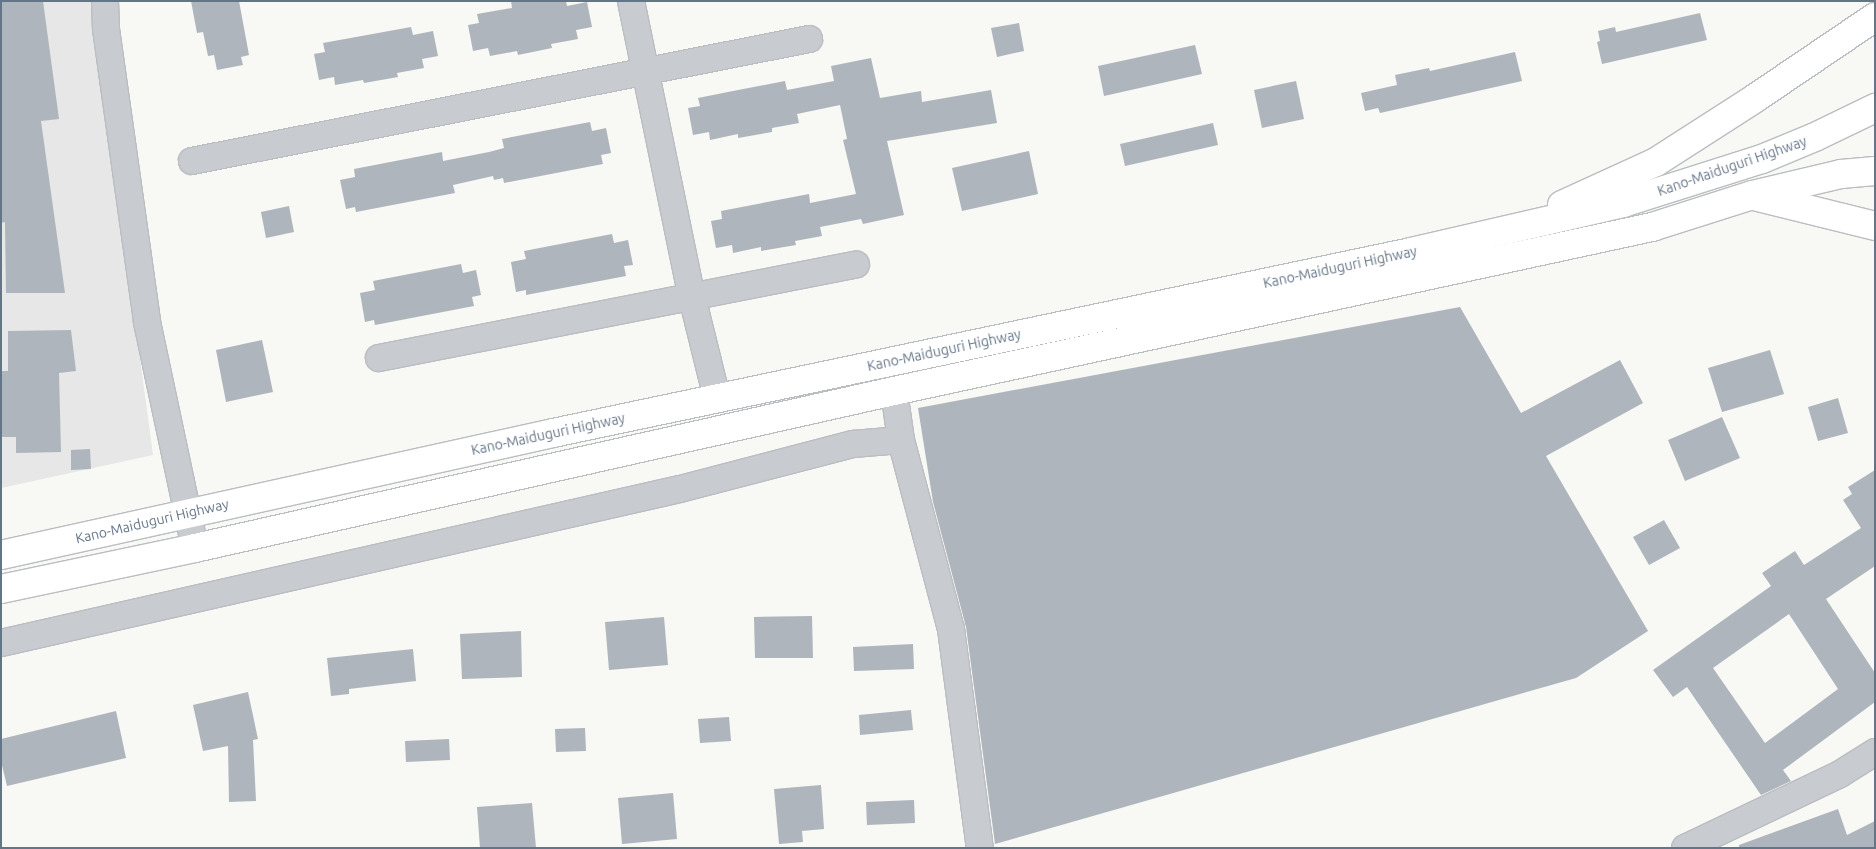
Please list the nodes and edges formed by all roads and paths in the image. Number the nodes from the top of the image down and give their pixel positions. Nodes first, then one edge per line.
1 (105, 1) edge
2 (631, 1) edge
3 (1875, 17) edge
4 (809, 38) dead end
5 (645, 72) junction
6 (1875, 108) edge
7 (192, 161) dead end
8 (1875, 171) edge
9 (1752, 195) junction
10 (1875, 226) edge
11 (1510, 229) junction
12 (856, 264) dead end
13 (692, 296) junction
14 (379, 358) dead end
15 (894, 391) junction
16 (718, 398) junction
17 (901, 440) junction
18 (187, 513) junction
19 (195, 548) junction
20 (1, 555) edge
21 (1, 589) edge
22 (1, 643) edge
23 (1875, 752) edge
24 (980, 848) edge
25 (1685, 848) edge

1 - 18 street
2 - 5 street
3 - 11 highway
4 - 5 street
5 - 7 street
5 - 13 street
6 - 11 highway, Kano-Maiduguri Highway
8 - 9 highway, Kano-Maiduguri Highway
9 - 10 highway
9 - 15 highway, Kano-Maiduguri Highway
11 - 16 highway, Kano-Maiduguri Highway
12 - 13 street
13 - 14 street
13 - 16 street
15 - 17 street
15 - 19 highway, Kano-Maiduguri Highway
16 - 18 highway, Kano-Maiduguri Highway
17 - 22 street
17 - 24 street
18 - 19 street
18 - 20 highway, Kano-Maiduguri Highway
19 - 21 highway, Kano-Maiduguri Highway
23 - 25 street

